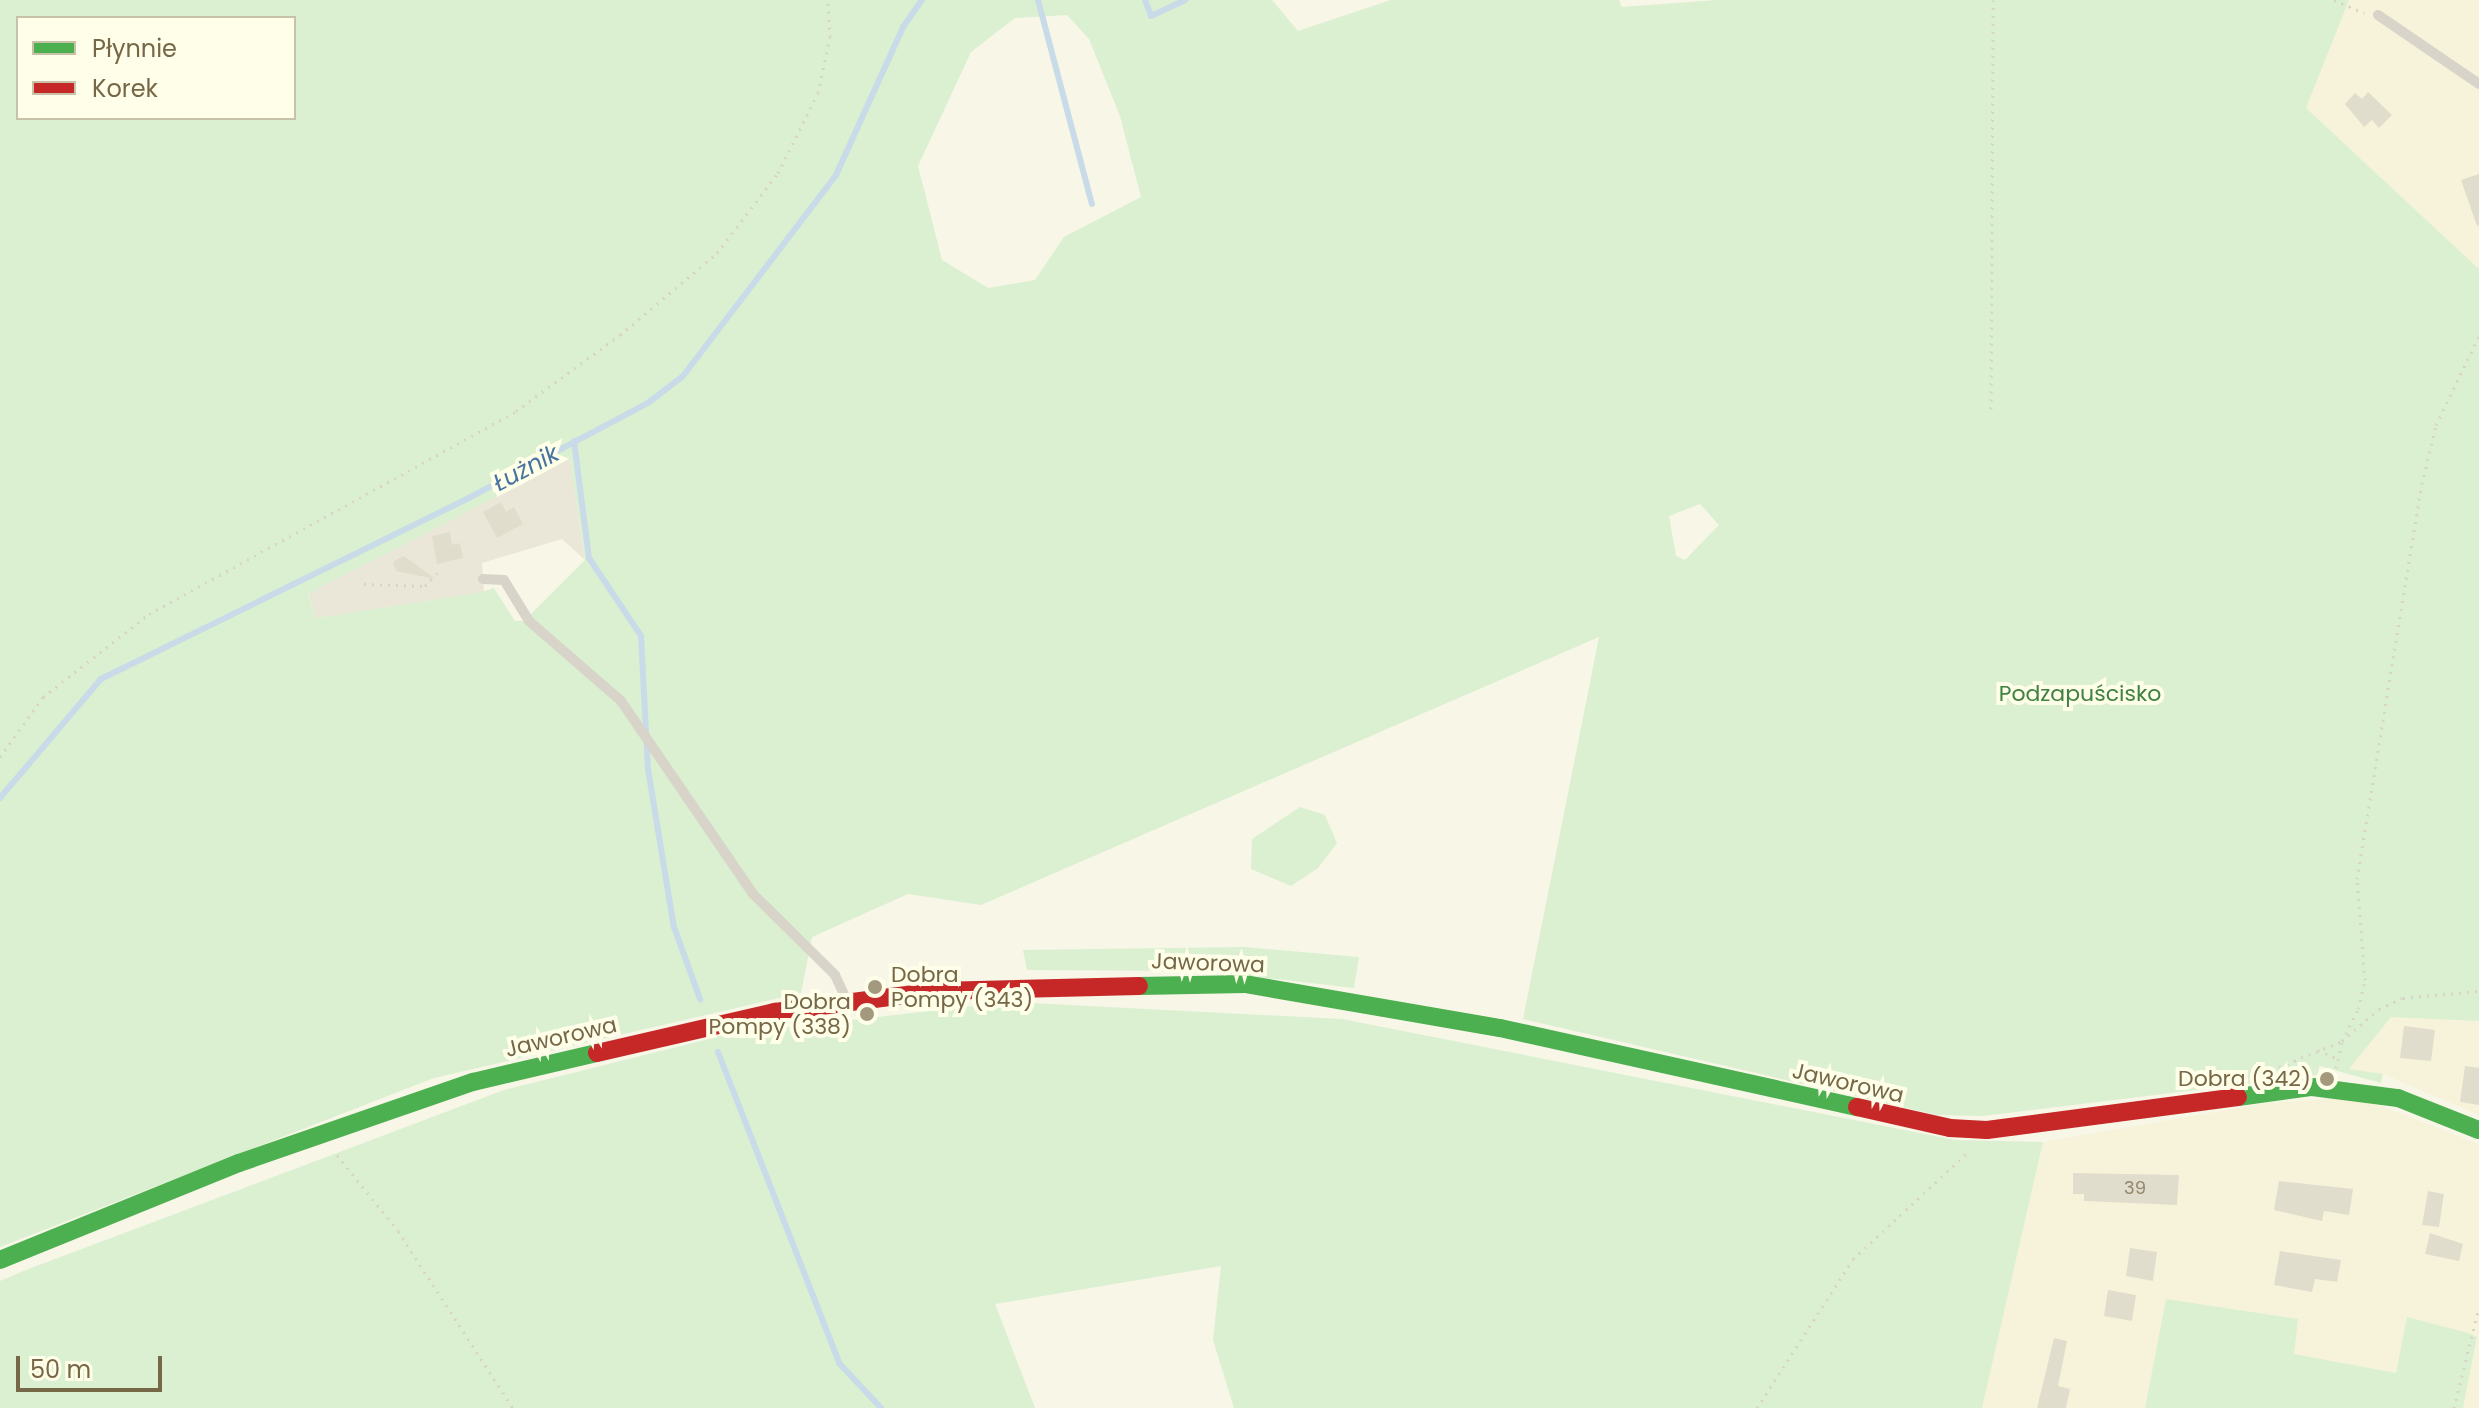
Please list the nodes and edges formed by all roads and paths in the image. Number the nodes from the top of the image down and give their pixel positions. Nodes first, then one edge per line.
1 (828, 0) edge
2 (1993, 0) edge
3 (2334, 0) edge
4 (2378, 15) joint
5 (2479, 84) edge
6 (2479, 336) edge
7 (1991, 409) dead end
8 (439, 571) dead end
9 (483, 579) dead end
10 (364, 584) dead end
11 (0, 757) edge
12 (2479, 991) edge
13 (847, 1003) junction
14 (2342, 1041) junction
15 (2317, 1049) junction
16 (2336, 1058) junction
17 (2336, 1088) junction
18 (2258, 1092) junction
19 (1987, 1130) junction
20 (2479, 1130) edge
21 (318, 1136) junction
22 (0, 1260) edge
23 (2479, 1307) edge
24 (513, 1408) edge
25 (1757, 1408) edge
26 (2454, 1408) edge

1 - 11 path
2 - 7 path
3 - 4 path
4 - 5 lane
6 - 14 path
8 - 10 path
9 - 13 lane
12 - 14 path
13 - 19 street, Jaworowa
13 - 21 street, Jaworowa
14 - 15 path
14 - 16 path
15 - 16 path
15 - 18 path
16 - 17 path
17 - 18 street, Jaworowa
17 - 20 street, Jaworowa
18 - 19 street, Jaworowa
19 - 25 path
21 - 22 street, Jaworowa
21 - 24 path
23 - 26 path

